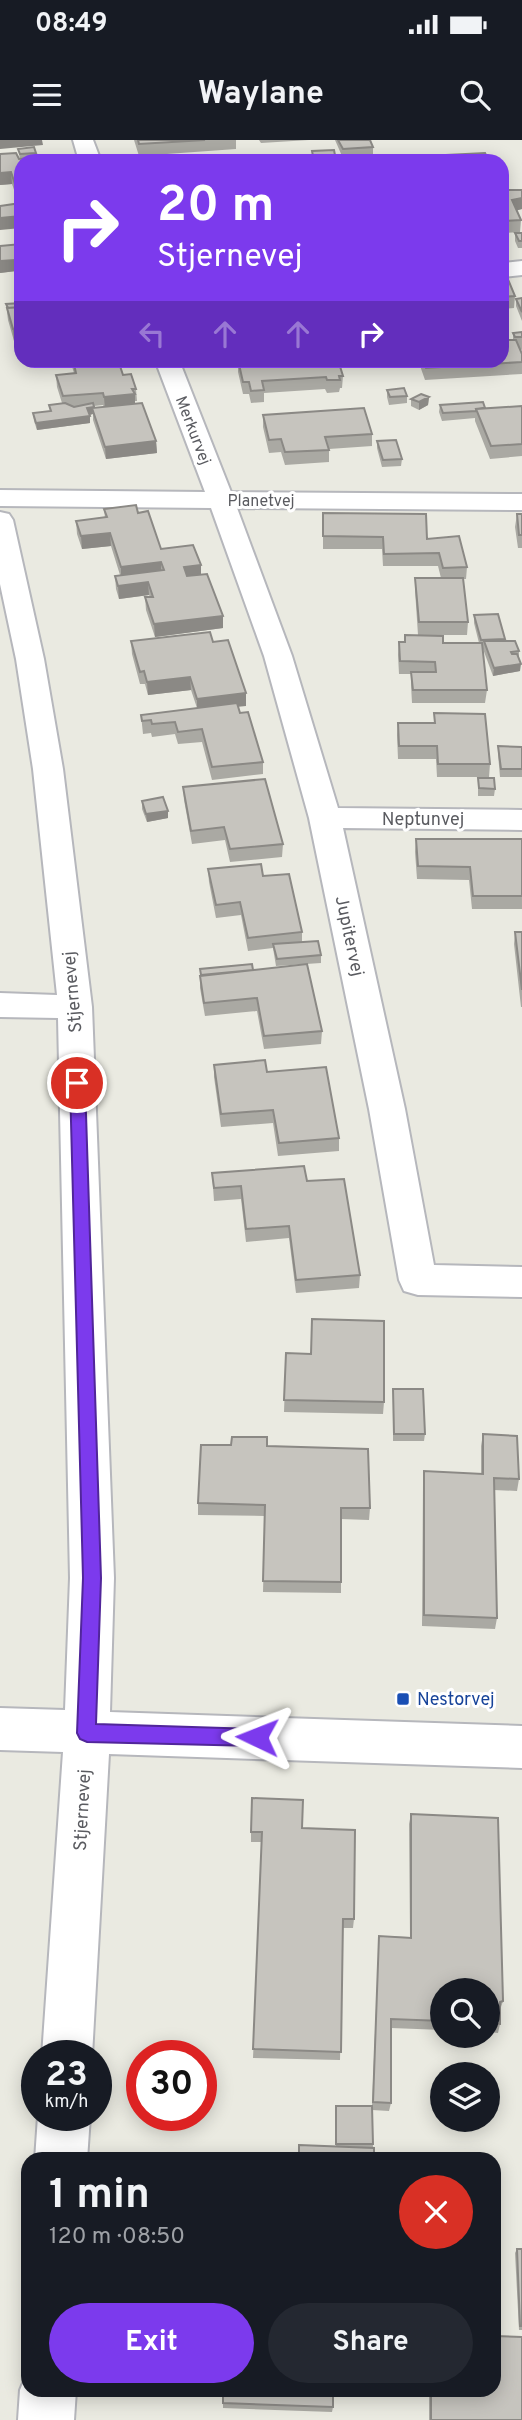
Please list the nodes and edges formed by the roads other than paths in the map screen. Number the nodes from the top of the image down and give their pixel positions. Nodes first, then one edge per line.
1 (170, 368) edge
2 (0, 498) edge
3 (222, 500) junction
4 (522, 502) edge
5 (0, 520) edge
6 (325, 818) junction
7 (522, 820) edge
8 (0, 1005) edge
9 (75, 1007) junction
10 (522, 1282) edge
11 (0, 1730) edge
12 (87, 1733) junction
13 (522, 1747) edge
14 (68, 2040) edge
15 (63, 2131) edge
16 (62, 2152) edge
17 (48, 2397) edge
18 (46, 2420) edge

1 - 3 street, Merkurvej
2 - 3 street, Planetvej
3 - 4 street, Planetvej
3 - 6 street, Jupitervej
5 - 9 street, Stjernevej
6 - 7 street, Neptunvej
6 - 10 street, Jupitervej
8 - 9 street
9 - 12 street, Stjernevej
11 - 12 street
12 - 13 street
12 - 14 street, Stjernevej
15 - 16 street
17 - 18 street

